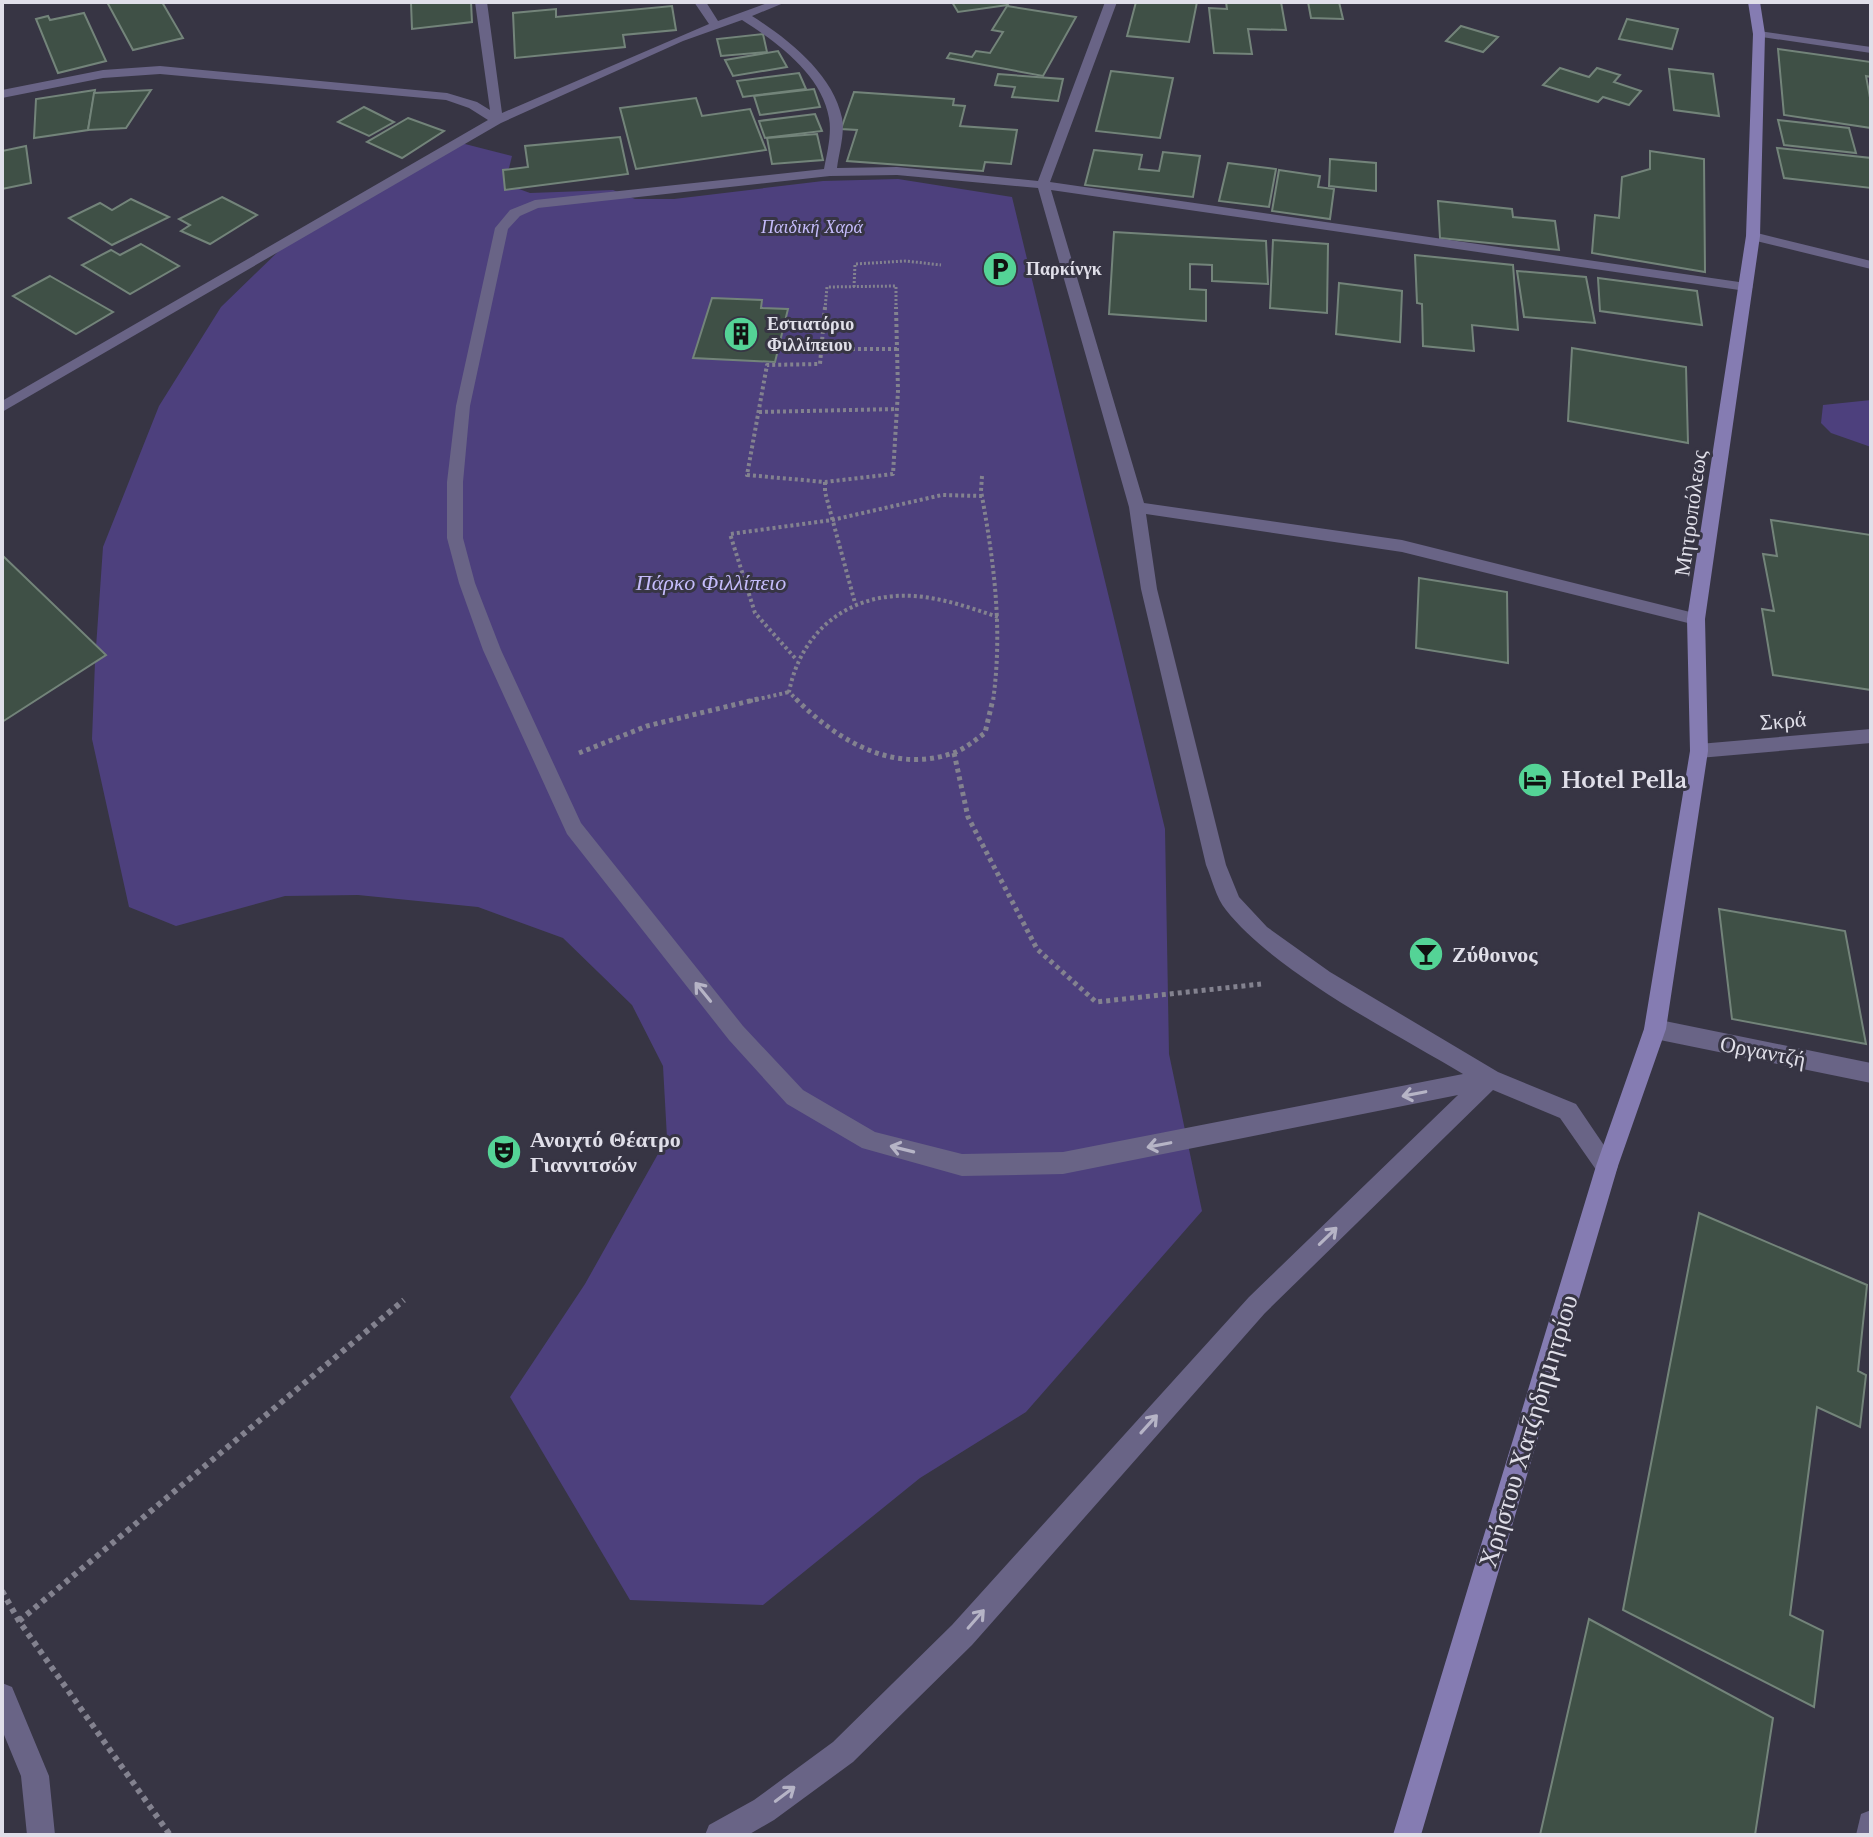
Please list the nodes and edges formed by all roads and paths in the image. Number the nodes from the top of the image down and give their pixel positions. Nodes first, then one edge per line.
1 (481, 2) edge
2 (700, 2) edge
3 (780, 2) edge
4 (1111, 2) edge
5 (1754, 2) edge
6 (743, 15) junction
7 (715, 25) junction
8 (1759, 34) junction
9 (1871, 50) edge
10 (2, 94) edge
11 (497, 120) junction
12 (830, 172) junction
13 (1043, 185) junction
14 (1753, 236) junction
15 (941, 265) dead end
16 (1871, 265) edge
17 (854, 287) junction
18 (1746, 287) junction
19 (822, 349) junction
20 (897, 349) junction
21 (2, 407) edge
22 (897, 409) junction
23 (759, 412) junction
24 (982, 476) dead end
25 (825, 482) junction
26 (982, 496) junction
27 (1137, 507) junction
28 (832, 520) junction
29 (855, 603) junction
30 (998, 617) junction
31 (1696, 619) junction
32 (795, 658) junction
33 (789, 692) junction
34 (1871, 736) edge
35 (1699, 751) junction
36 (954, 753) junction
37 (546, 771) junction
38 (1323, 978) junction
39 (1655, 1029) junction
40 (1871, 1073) edge
41 (1490, 1079) junction
42 (1607, 1166) junction
43 (404, 1300) dead end
44 (2, 1591) edge
45 (19, 1621) junction
46 (2, 1697) edge
47 (1871, 1824) edge
48 (41, 1835) edge
49 (170, 1835) edge
50 (719, 1835) edge
51 (1407, 1835) edge
52 (1870, 1835) edge

1 - 11 street
2 - 7 street
3 - 6 street
4 - 13 street
5 - 8 main road, Μητροπόλεως
6 - 7 street
6 - 12 street
7 - 11 street
8 - 9 street
8 - 14 main road, Μητροπόλεως
10 - 11 street
11 - 21 street
12 - 13 street
12 - 37 street
13 - 18 street
13 - 27 street
14 - 16 street
14 - 18 main road, Μητροπόλεως
15 - 17 path
17 - 19 path
17 - 20 path
18 - 31 main road, Μητροπόλεως
19 - 20 path
19 - 23 path
20 - 22 path
22 - 23 path
22 - 25 path
23 - 25 path
24 - 26 path
25 - 28 path
26 - 28 path
26 - 30 path
27 - 31 street
27 - 38 street
28 - 29 path
28 - 32 path
29 - 30 path
29 - 32 path
30 - 36 path
31 - 35 main road, Μητροπόλεως
32 - 33 path
33 - 36 path
33 - 37 path
34 - 35 street, Σκρά
35 - 39 main road, Μητροπόλεως
36 - 38 path
41 -> 37 street
38 - 41 street
39 - 40 street, Οργαντζή
39 - 42 main road, Χρήστου Χατζηδημητρίου
41 - 42 street
50 -> 41 street
42 - 51 main road, Χρήστου Χατζηδημητρίου
43 - 45 path
44 - 45 path
45 - 49 path
46 - 48 street
47 - 52 street

